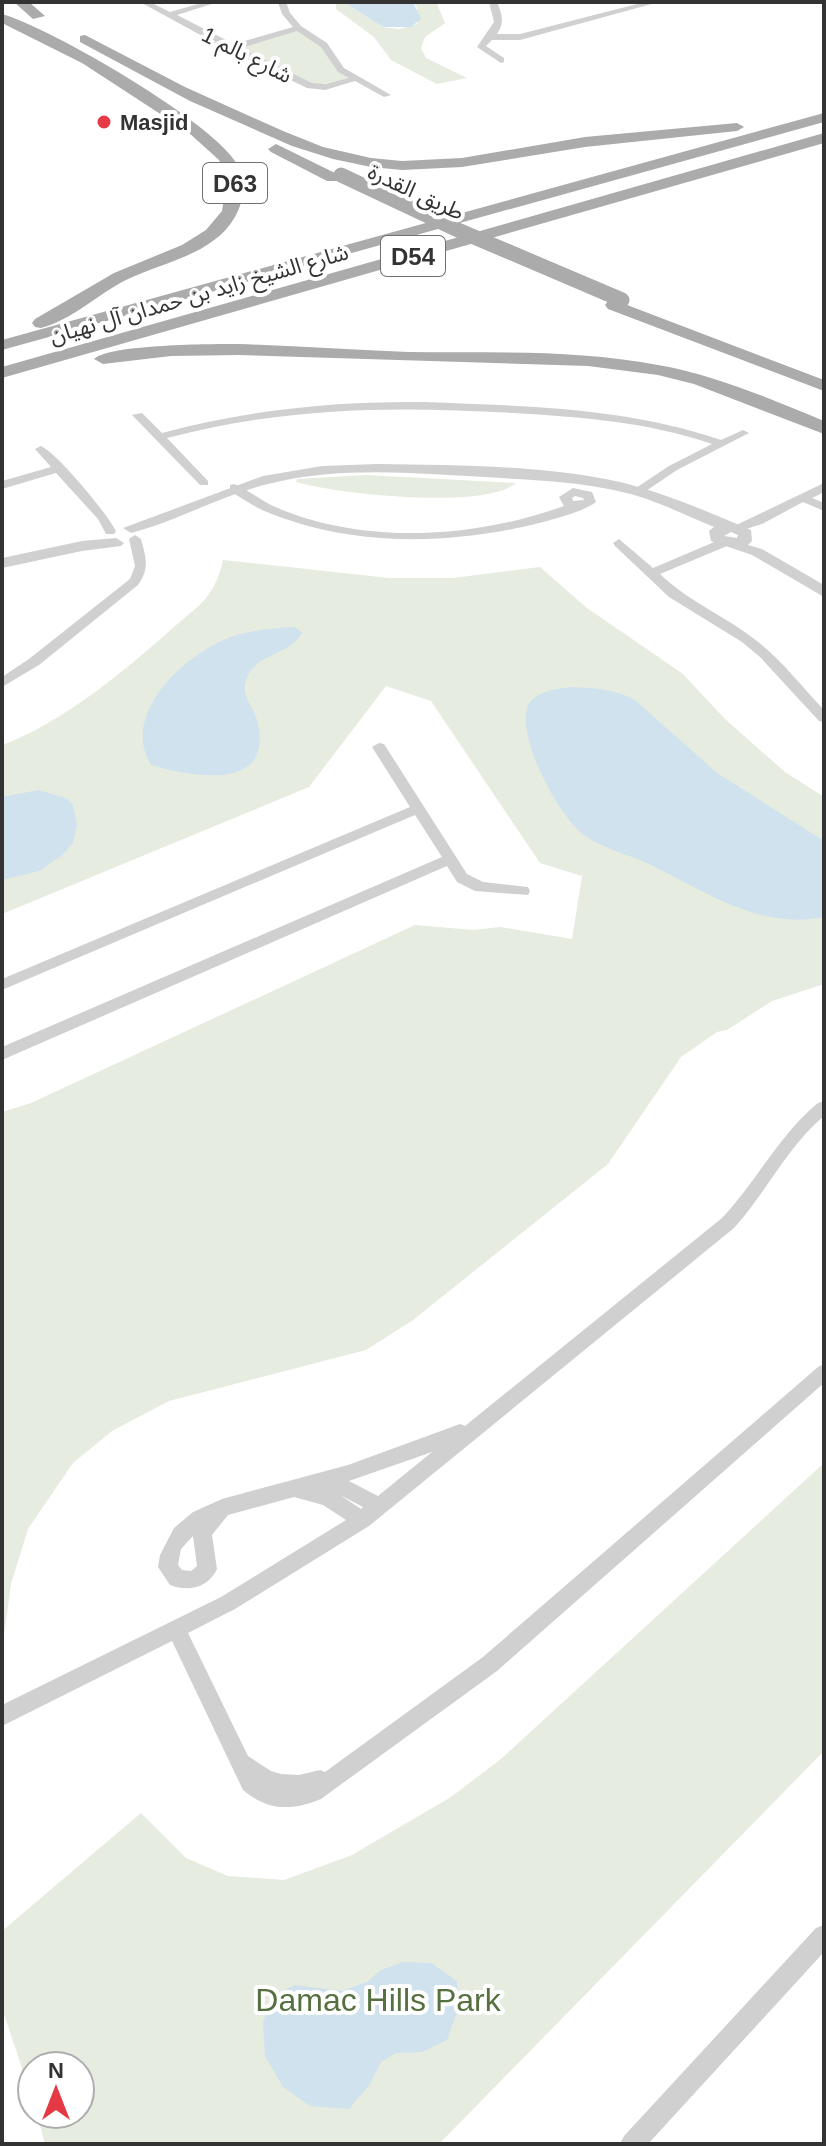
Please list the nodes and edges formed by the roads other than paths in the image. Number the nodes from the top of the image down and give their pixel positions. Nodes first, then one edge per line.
1 (10, 2) edge
2 (21, 2) edge
3 (144, 2) edge
4 (214, 2) edge
5 (282, 2) edge
6 (493, 2) edge
7 (655, 2) edge
8 (2, 9) edge
9 (169, 15) junction
10 (2, 17) edge
11 (298, 28) junction
12 (75, 34) dead end
13 (490, 37) junction
14 (231, 48) junction
15 (501, 60) dead end
16 (354, 79) junction
17 (180, 90) junction
18 (387, 95) dead end
19 (824, 116) edge
20 (824, 138) edge
21 (337, 176) junction
22 (618, 302) junction
23 (2, 338) edge
24 (2, 345) edge
25 (2, 373) edge
26 (824, 378) edge
27 (2, 381) edge
28 (824, 386) edge
29 (138, 415) dead end
30 (824, 428) edge
31 (743, 433) dead end
32 (159, 437) junction
33 (720, 443) junction
34 (41, 449) dead end
35 (59, 468) junction
36 (204, 483) dead end
37 (2, 485) edge
38 (824, 487) edge
39 (234, 488) junction
40 (640, 491) junction
41 (803, 498) junction
42 (576, 506) dead end
43 (824, 507) edge
44 (122, 534) junction
45 (731, 538) junction
46 (619, 543) dead end
47 (2, 563) edge
48 (650, 574) junction
49 (824, 592) edge
50 (2, 683) edge
51 (824, 718) edge
52 (379, 747) dead end
53 (417, 809) junction
54 (449, 860) junction
55 (523, 891) dead end
56 (2, 985) edge
57 (2, 1054) edge
58 (824, 1107) edge
59 (824, 1372) edge
60 (477, 1425) junction
61 (331, 1481) junction
62 (283, 1492) junction
63 (379, 1506) junction
64 (222, 1507) dead end
65 (362, 1520) junction
66 (176, 1629) junction
67 (2, 1716) edge
68 (824, 1936) edge
69 (632, 2144) edge

1 - 2 main road
3 - 9 street, شارع بالم 1
4 - 9 street
5 - 11 street, شارع بالم 1
6 - 13 street
7 - 13 street
8 - 21 main road, طريق القدرة / D63
9 - 14 street, شارع بالم 1
10 - 23 main road, D63
11 - 14 street
11 - 16 street, شارع بالم 1
12 - 17 main road, طريق القدرة / D63
13 - 15 street
14 - 16 street, شارع بالم 1
16 - 18 street, شارع بالم 1
17 - 19 main road
17 - 21 main road, طريق القدرة / D63
19 - 24 main road, شارع الشيخ زايد بن حمدان آل نهيان / D54
20 - 25 main road, شارع الشيخ زايد بن حمدان آل نهيان / D54
21 - 22 main road, طريق القدرة / D63
22 - 26 main road, طريق القدرة / D63
22 - 28 main road, طريق القدرة / D63
27 - 30 main road
29 - 32 street
31 - 33 street
32 - 33 street
32 - 36 street
33 - 40 street
34 - 35 street
35 - 37 street
35 - 44 street
38 - 41 street
39 - 40 street
39 - 42 street
39 - 44 street
40 - 45 street
41 - 43 street
41 - 45 street
44 - 47 street
44 - 50 street
45 - 48 street
45 - 49 street
46 - 48 street
48 - 51 street
52 - 53 street
53 - 54 street
53 - 56 street
54 - 55 street
54 - 57 street
58 - 60 street
59 - 66 street
60 - 61 street
60 - 63 street
61 - 62 street
61 - 63 street
62 - 64 street
62 - 65 street
63 - 65 street
65 - 66 street
66 - 67 street
68 - 69 street

